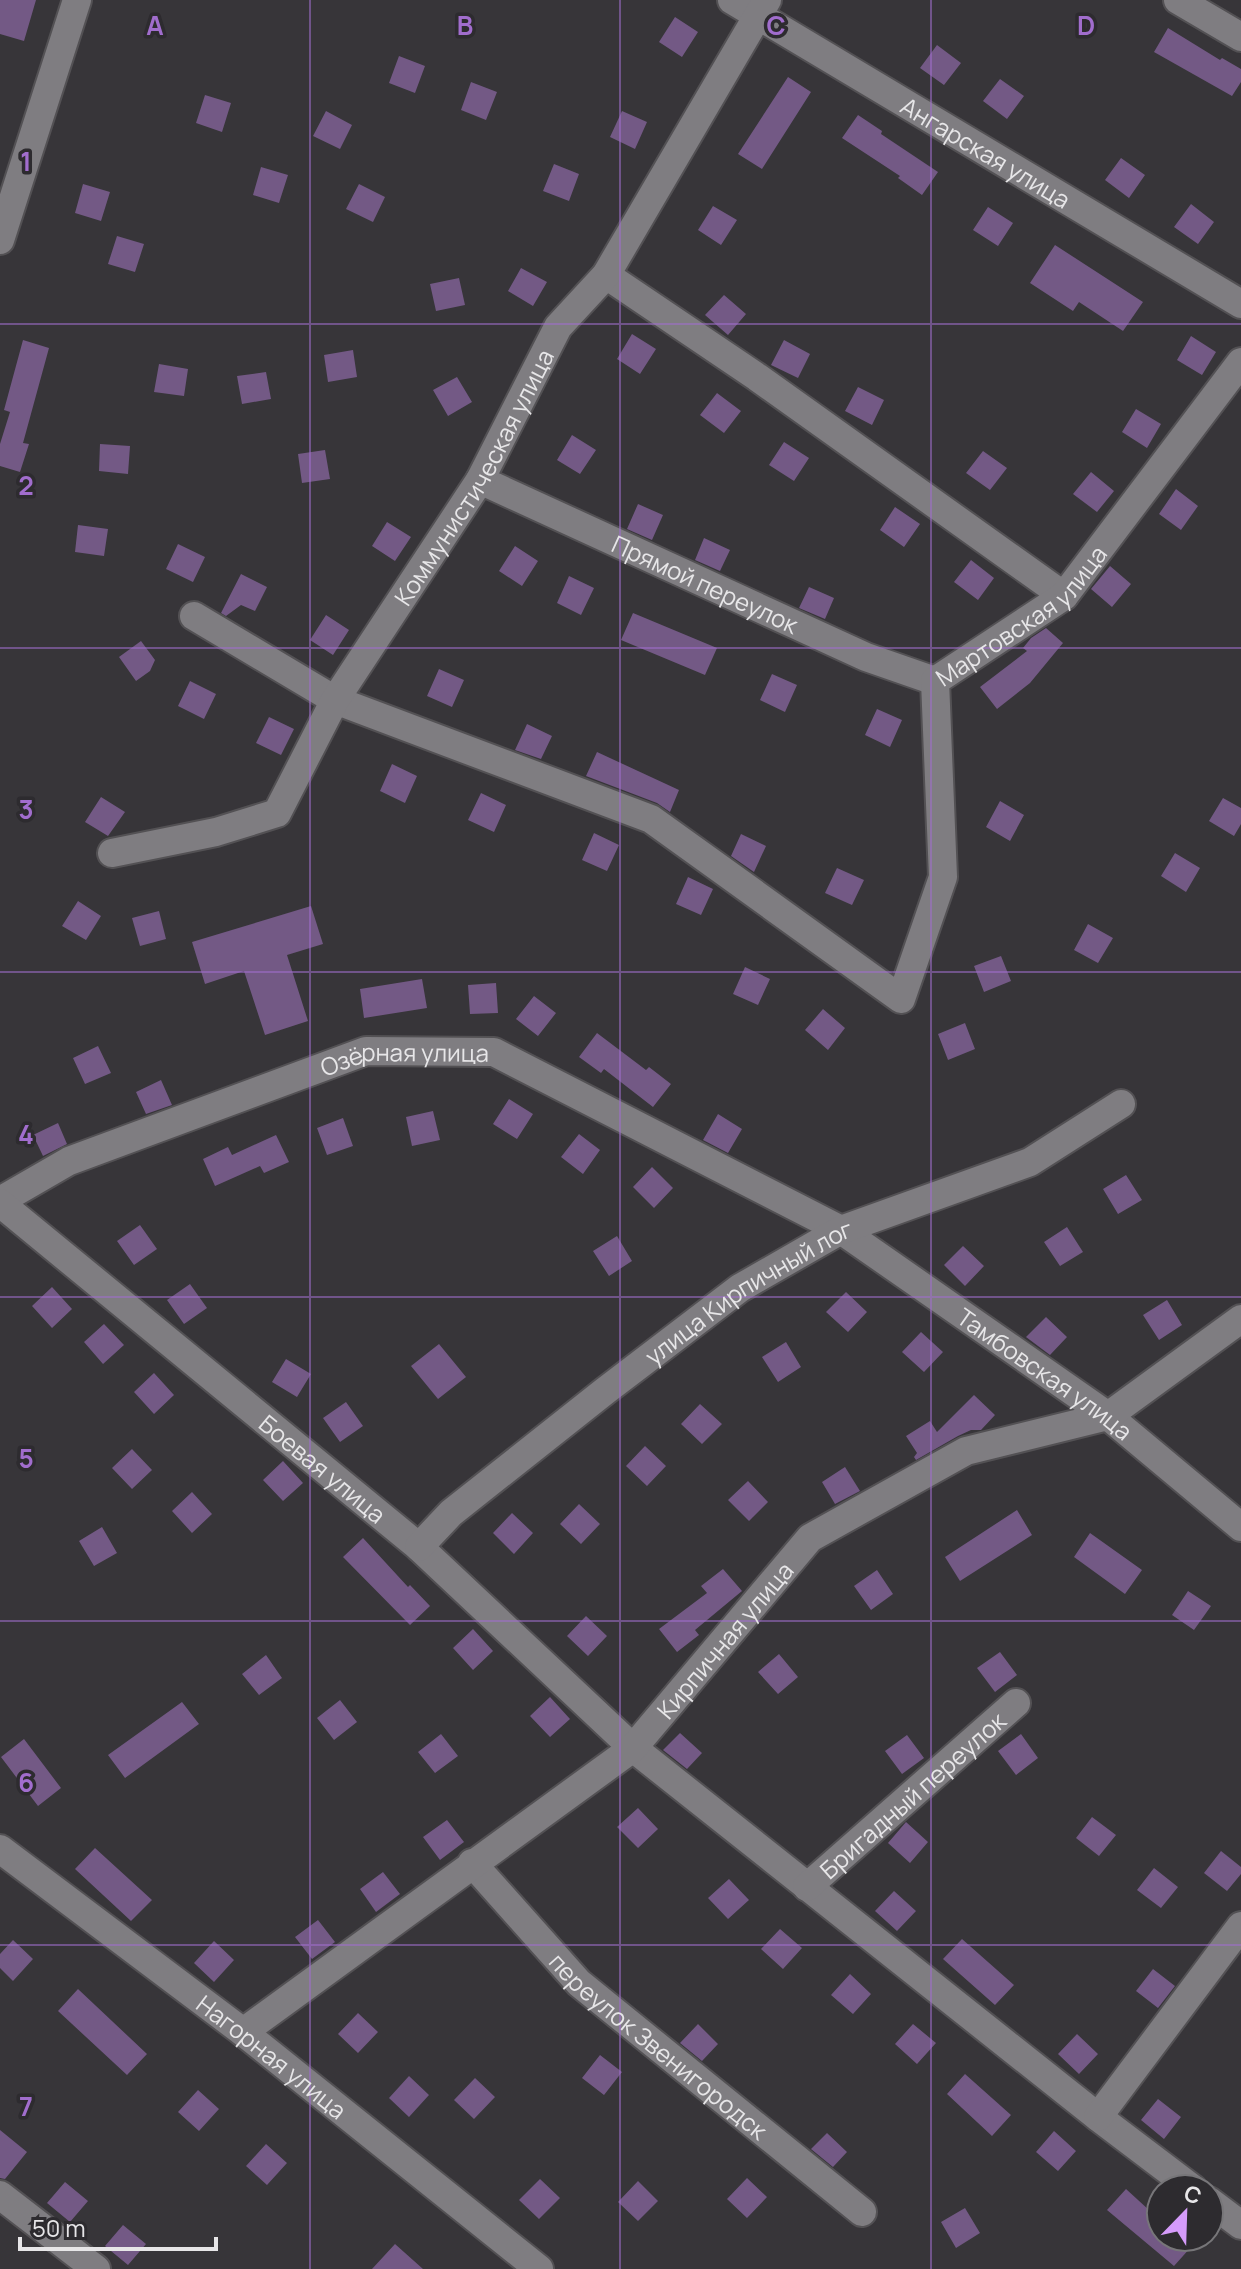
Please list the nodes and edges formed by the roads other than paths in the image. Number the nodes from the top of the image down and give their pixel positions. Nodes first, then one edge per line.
1 (77, 0) edge
2 (732, 0) edge
3 (1178, 0) edge
4 (763, 7) edge
5 (1241, 37) edge
6 (0, 240) edge
7 (606, 275) junction
8 (1241, 304) edge
9 (1241, 362) edge
10 (480, 480) junction
11 (1064, 596) junction
12 (194, 616) dead end
13 (935, 681) junction
14 (335, 700) junction
15 (112, 853) dead end
16 (1121, 1104) dead end
17 (0, 1202) edge
18 (841, 1230) junction
19 (1241, 1319) edge
20 (1108, 1416) junction
21 (1241, 1527) edge
22 (419, 1547) junction
23 (1016, 1703) dead end
24 (633, 1748) junction
25 (0, 1849) edge
26 (472, 1863) junction
27 (807, 1887) junction
28 (1241, 1926) edge
29 (243, 2032) junction
30 (1098, 2117) junction
31 (1172, 2173) edge
32 (0, 2195) edge
33 (862, 2212) dead end
34 (96, 2269) edge
35 (539, 2269) edge

1 - 6 street
2 - 4 street, Ангарская улица
3 - 5 street
4 - 7 street, Коммунистическая улица
4 - 8 street, Ангарская улица
7 - 10 street, Коммунистическая улица
7 - 11 street
9 - 11 street, Мартовская улица
10 - 13 street, Прямой переулок
10 - 14 street, Коммунистическая улица
11 - 13 street, Мартовская улица
12 - 14 street
13 - 14 street, Мартовская улица
14 - 15 street, Коммунистическая улица
16 - 18 street, улица Кирпичный лог
17 - 18 street, Озёрная улица
17 - 22 street, Боевая улица
18 - 20 street, Тамбовская улица
18 - 22 street, улица Кирпичный лог
19 - 20 street, Кирпичная улица
20 - 21 street, Тамбовская улица
20 - 24 street, Кирпичная улица
22 - 24 street, Боевая улица
23 - 27 street, Бригадный переулок
24 - 26 street, Кирпичная улица
24 - 27 street, Боевая улица
25 - 29 street, Нагорная улица
26 - 29 street, Кирпичная улица
26 - 33 street, переулок Звенигородск
27 - 30 street, Боевая улица
28 - 30 street
29 - 35 street, Нагорная улица
30 - 31 street, Боевая улица
32 - 34 street

